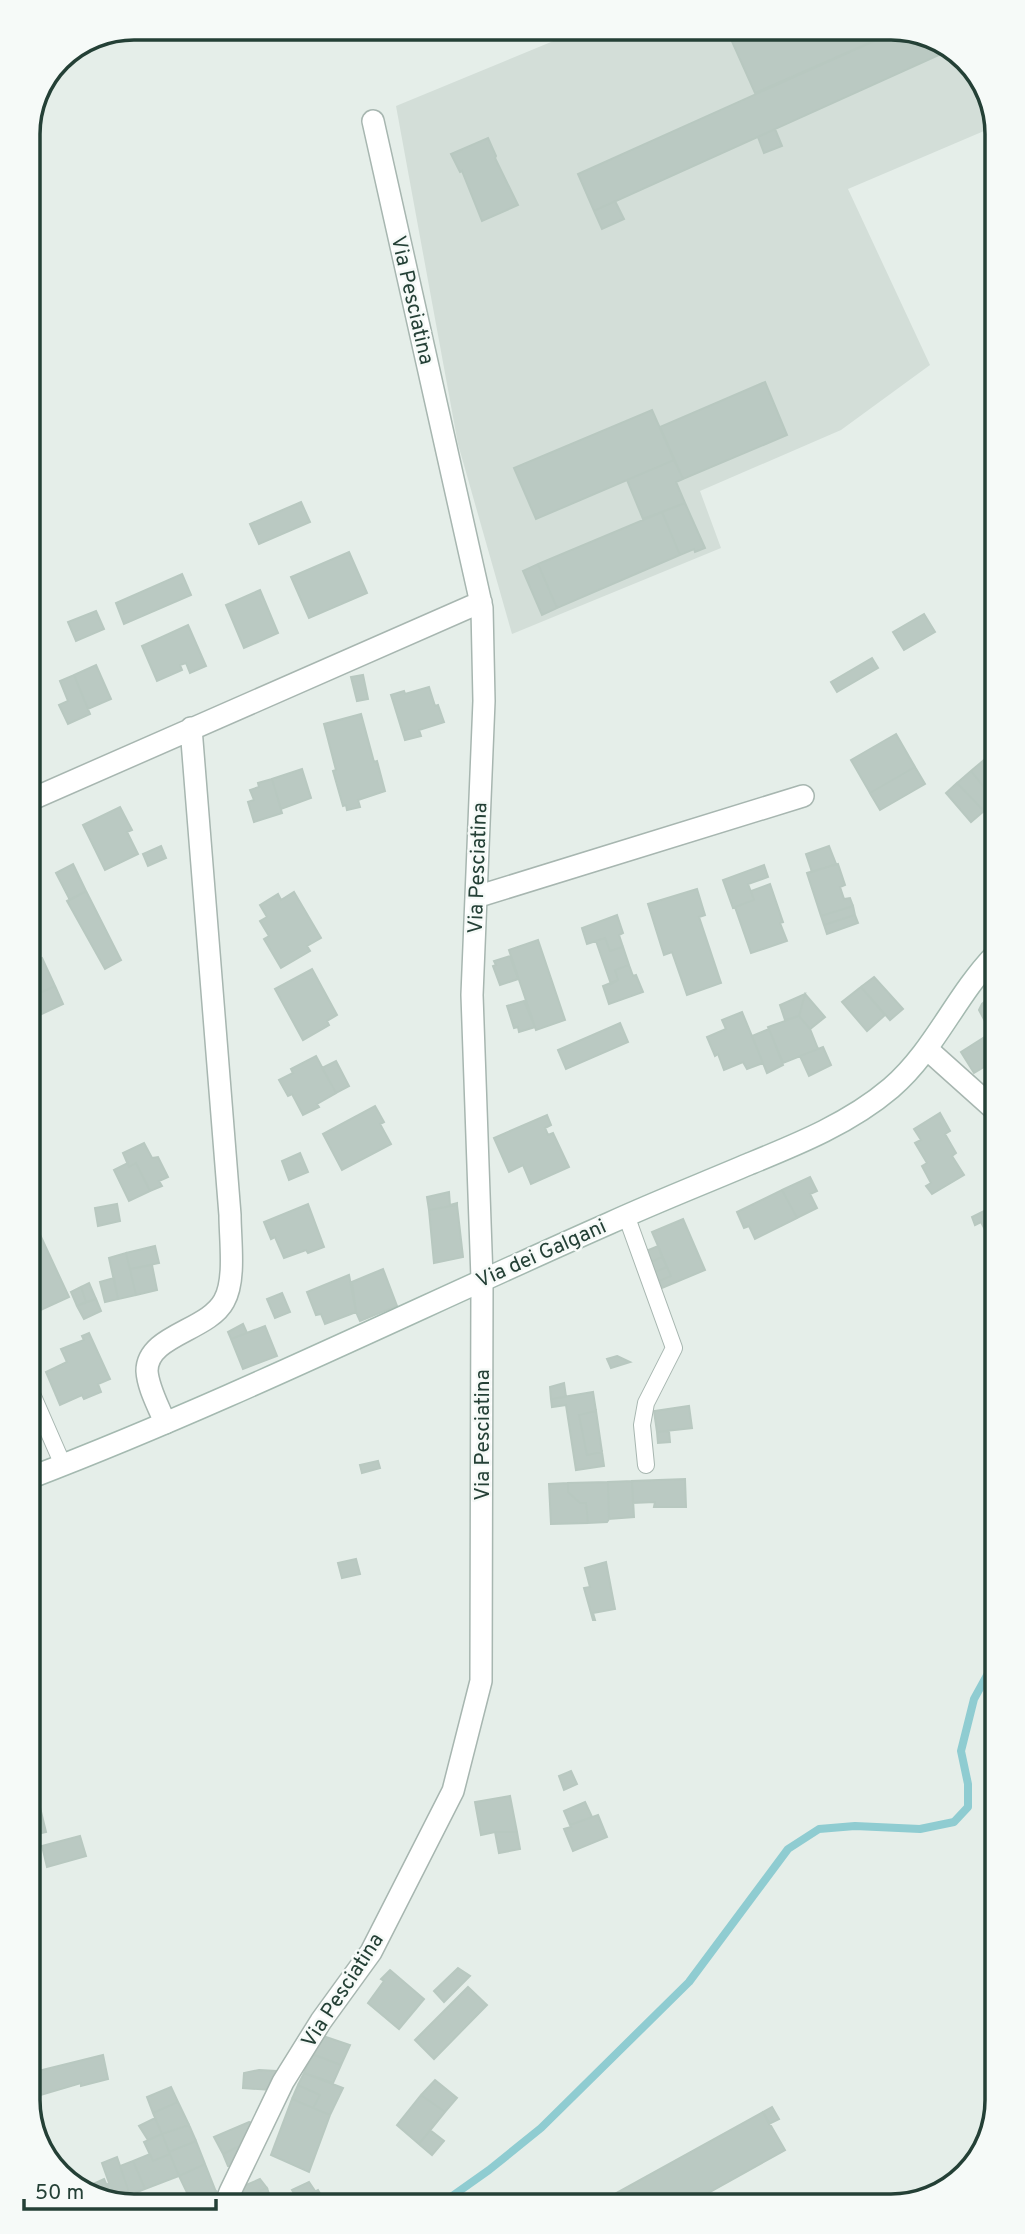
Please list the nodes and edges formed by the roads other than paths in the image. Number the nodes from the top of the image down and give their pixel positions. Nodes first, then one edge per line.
1 (373, 121) dead end
2 (481, 602) junction
3 (191, 728) junction
4 (40, 796) edge
5 (803, 796) dead end
6 (475, 897) junction
7 (985, 966) edge
8 (927, 1049) junction
9 (985, 1101) edge
10 (626, 1215) junction
11 (482, 1279) junction
12 (40, 1412) edge
13 (165, 1423) junction
14 (63, 1465) junction
15 (646, 1465) dead end
16 (40, 1474) edge
17 (229, 2194) edge

1 - 2 street, Via Pesciatina
2 - 3 street
2 - 6 street, Via Pesciatina
3 - 4 street
3 - 13 street
5 - 6 street
6 - 11 street, Via Pesciatina
7 - 8 street, Via dei Galgani
8 - 9 street
8 - 10 street, Via dei Galgani
10 - 11 street, Via dei Galgani
10 - 15 lane
11 - 13 street, Via dei Galgani
11 - 17 street, Via Pesciatina
12 - 14 lane
13 - 14 street, Via dei Galgani
14 - 16 street, Via dei Galgani

